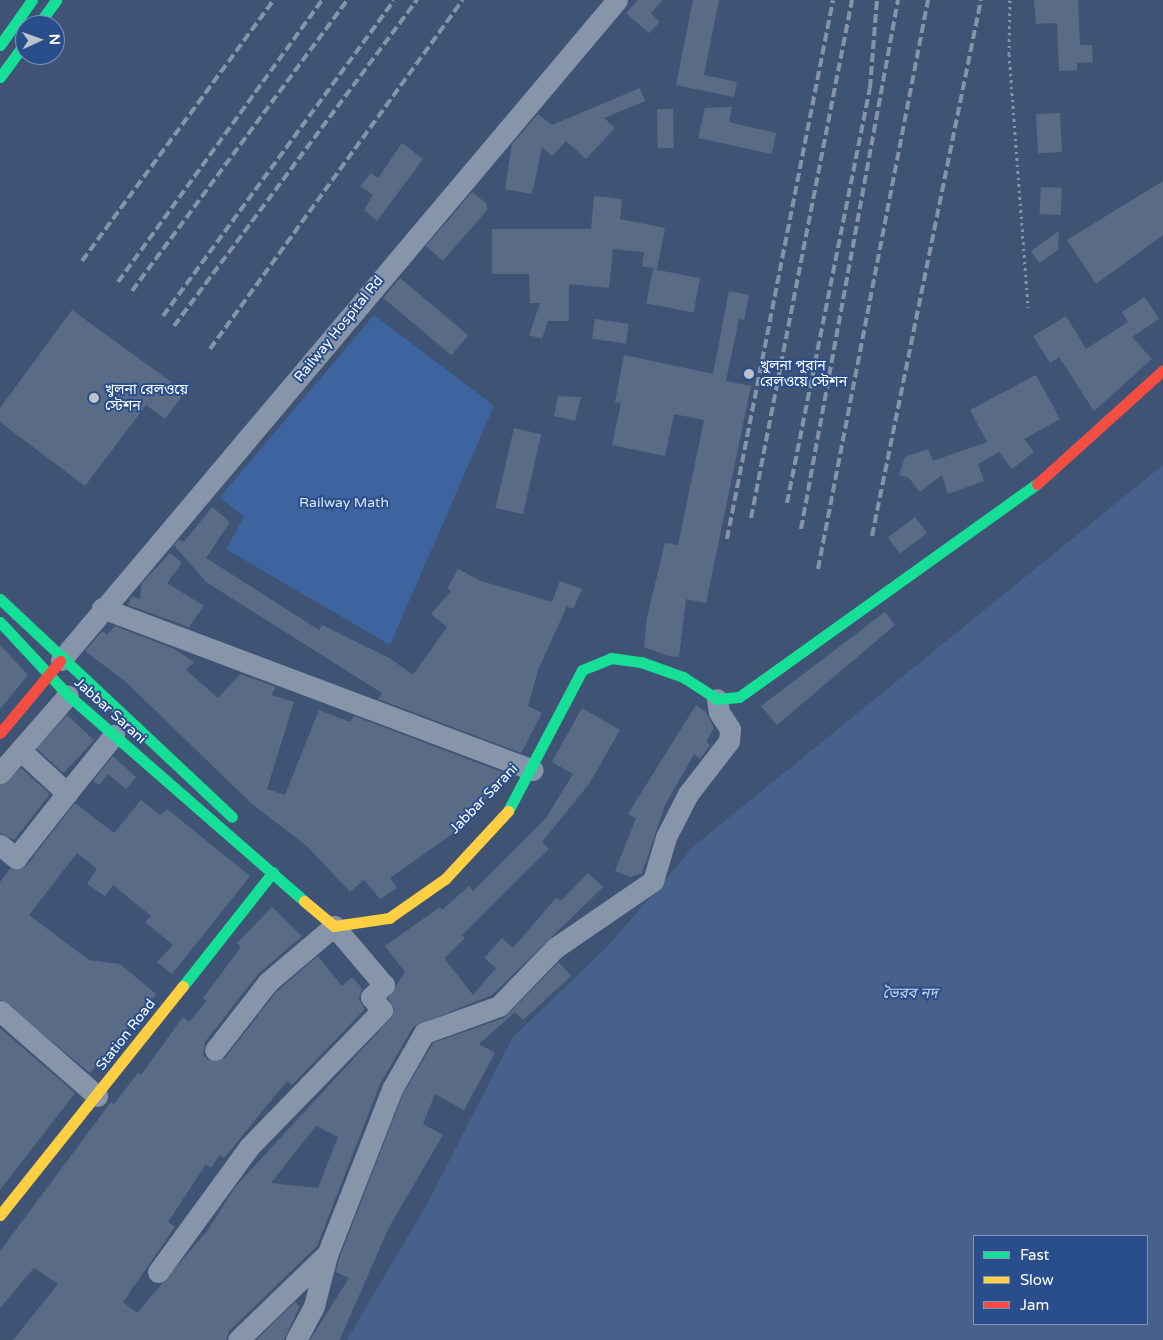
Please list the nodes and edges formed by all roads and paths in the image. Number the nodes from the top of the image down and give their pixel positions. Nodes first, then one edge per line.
1 (32, 0) edge
2 (56, 0) edge
3 (617, 0) edge
4 (1010, 0) edge
5 (45, 15) edge
6 (0, 45) edge
7 (15, 57) edge
8 (0, 77) edge
9 (1028, 307) dead end
10 (1163, 370) edge
11 (0, 599) edge
12 (102, 608) junction
13 (0, 622) edge
14 (55, 667) junction
15 (68, 695) junction
16 (717, 699) junction
17 (0, 732) edge
18 (114, 736) junction
19 (20, 750) junction
20 (532, 770) junction
21 (0, 773) edge
22 (67, 793) junction
23 (239, 823) dead end
24 (0, 844) edge
25 (273, 872) junction
26 (355, 908) dead end
27 (334, 926) junction
28 (0, 1011) edge
29 (216, 1050) dead end
30 (97, 1096) junction
31 (0, 1215) edge
32 (327, 1254) junction
33 (158, 1272) dead end
34 (238, 1340) edge
35 (296, 1340) edge

1 - 6 main road
2 - 5 main road
3 - 12 street, Railway Hospital Rd
4 - 9 path
7 - 8 main road
10 - 16 main road
11 - 14 main road, Jabbar Sarani
12 - 14 street, Railway Hospital Rd
12 - 20 street
13 - 14 main road, Jabbar Sarani
14 - 15 main road, Jabbar Sarani
14 - 17 main road
14 - 23 main road, Jabbar Sarani
15 - 18 main road, Jabbar Sarani
15 - 19 street
16 - 20 main road
16 - 32 street
18 - 22 street
18 - 25 main road, Jabbar Sarani
19 - 21 street
19 - 22 street
20 - 26 main road, Jabbar Sarani
20 - 27 main road, Jabbar Sarani
22 - 24 street
25 - 27 main road, Jabbar Sarani
25 - 30 main road, Station Road
27 - 29 street
27 - 33 street
28 - 30 street
30 - 31 main road, Station Road
32 - 34 street
32 - 35 street

